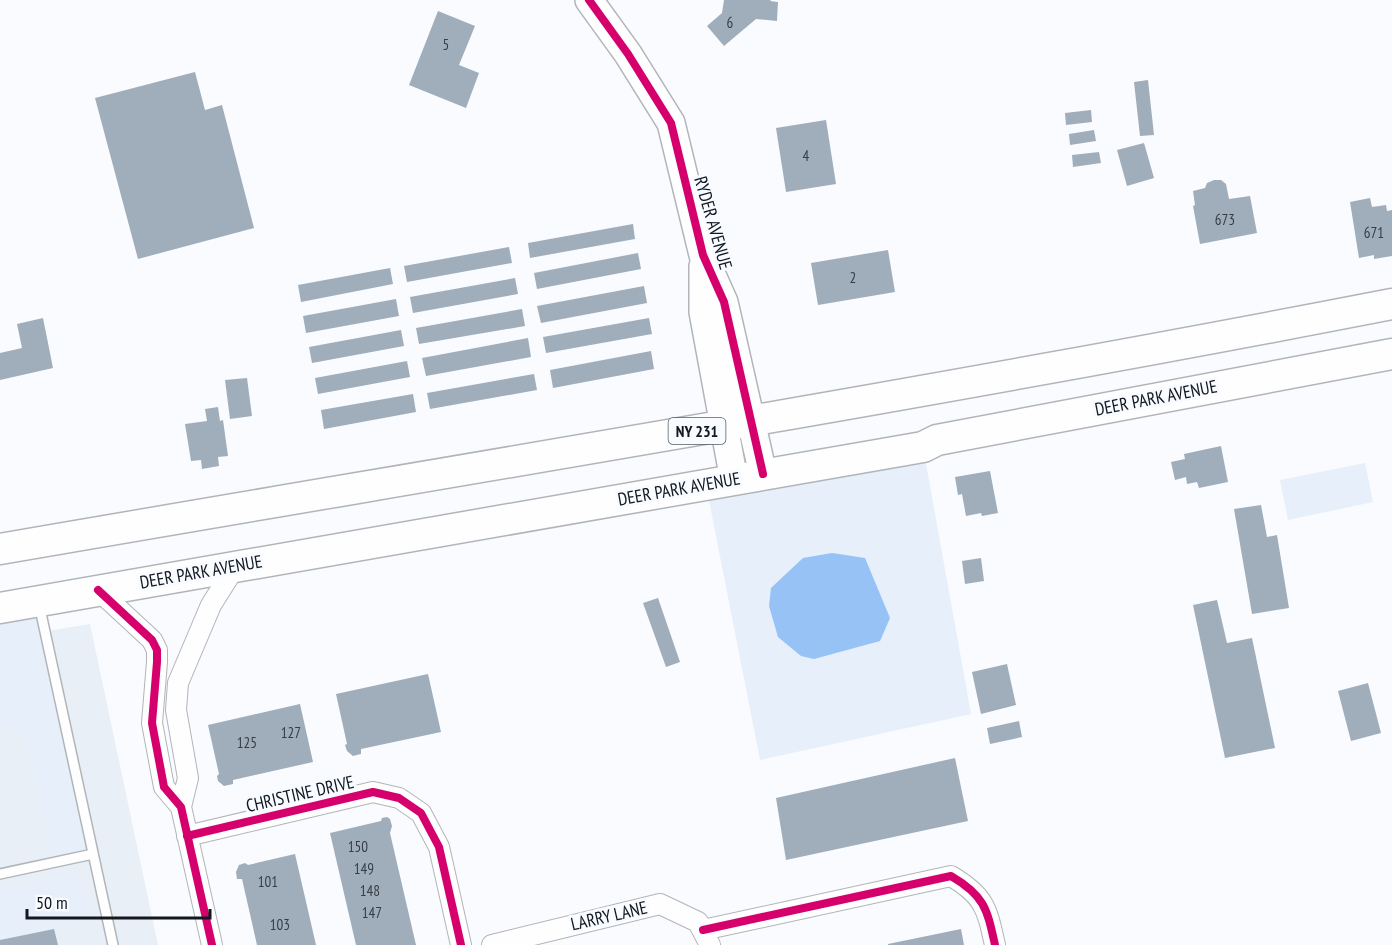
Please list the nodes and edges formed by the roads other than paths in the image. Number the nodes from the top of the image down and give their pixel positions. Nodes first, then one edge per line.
1 (590, 0) edge
2 (1392, 304) edge
3 (1392, 354) edge
4 (737, 424) junction
5 (763, 474) junction
6 (734, 480) junction
7 (0, 549) edge
8 (236, 567) junction
9 (98, 590) junction
10 (38, 601) junction
11 (0, 608) edge
12 (181, 807) junction
13 (187, 836) junction
14 (93, 854) junction
15 (0, 874) edge
16 (706, 938) edge
17 (113, 945) edge
18 (212, 945) edge
19 (461, 945) edge
20 (492, 945) edge
21 (995, 945) edge

1 - 4 street, RYDER AVENUE
2 - 4 main road, NY 231
3 - 5 main road, DEER PARK AVENUE
4 - 5 street, RYDER AVENUE
4 - 6 street, RYDER AVENUE
4 - 7 main road, NY 231
5 - 6 main road, DEER PARK AVENUE
6 - 8 main road, DEER PARK AVENUE
8 - 9 main road, DEER PARK AVENUE
8 - 12 street
9 - 10 main road, DEER PARK AVENUE
9 - 12 street
10 - 11 main road, DEER PARK AVENUE
10 - 14 lane
12 - 13 street
13 - 18 street
13 - 19 street, CHRISTINE DRIVE
14 - 15 lane
14 - 17 lane
16 - 20 street, LARRY LANE
16 - 21 street

